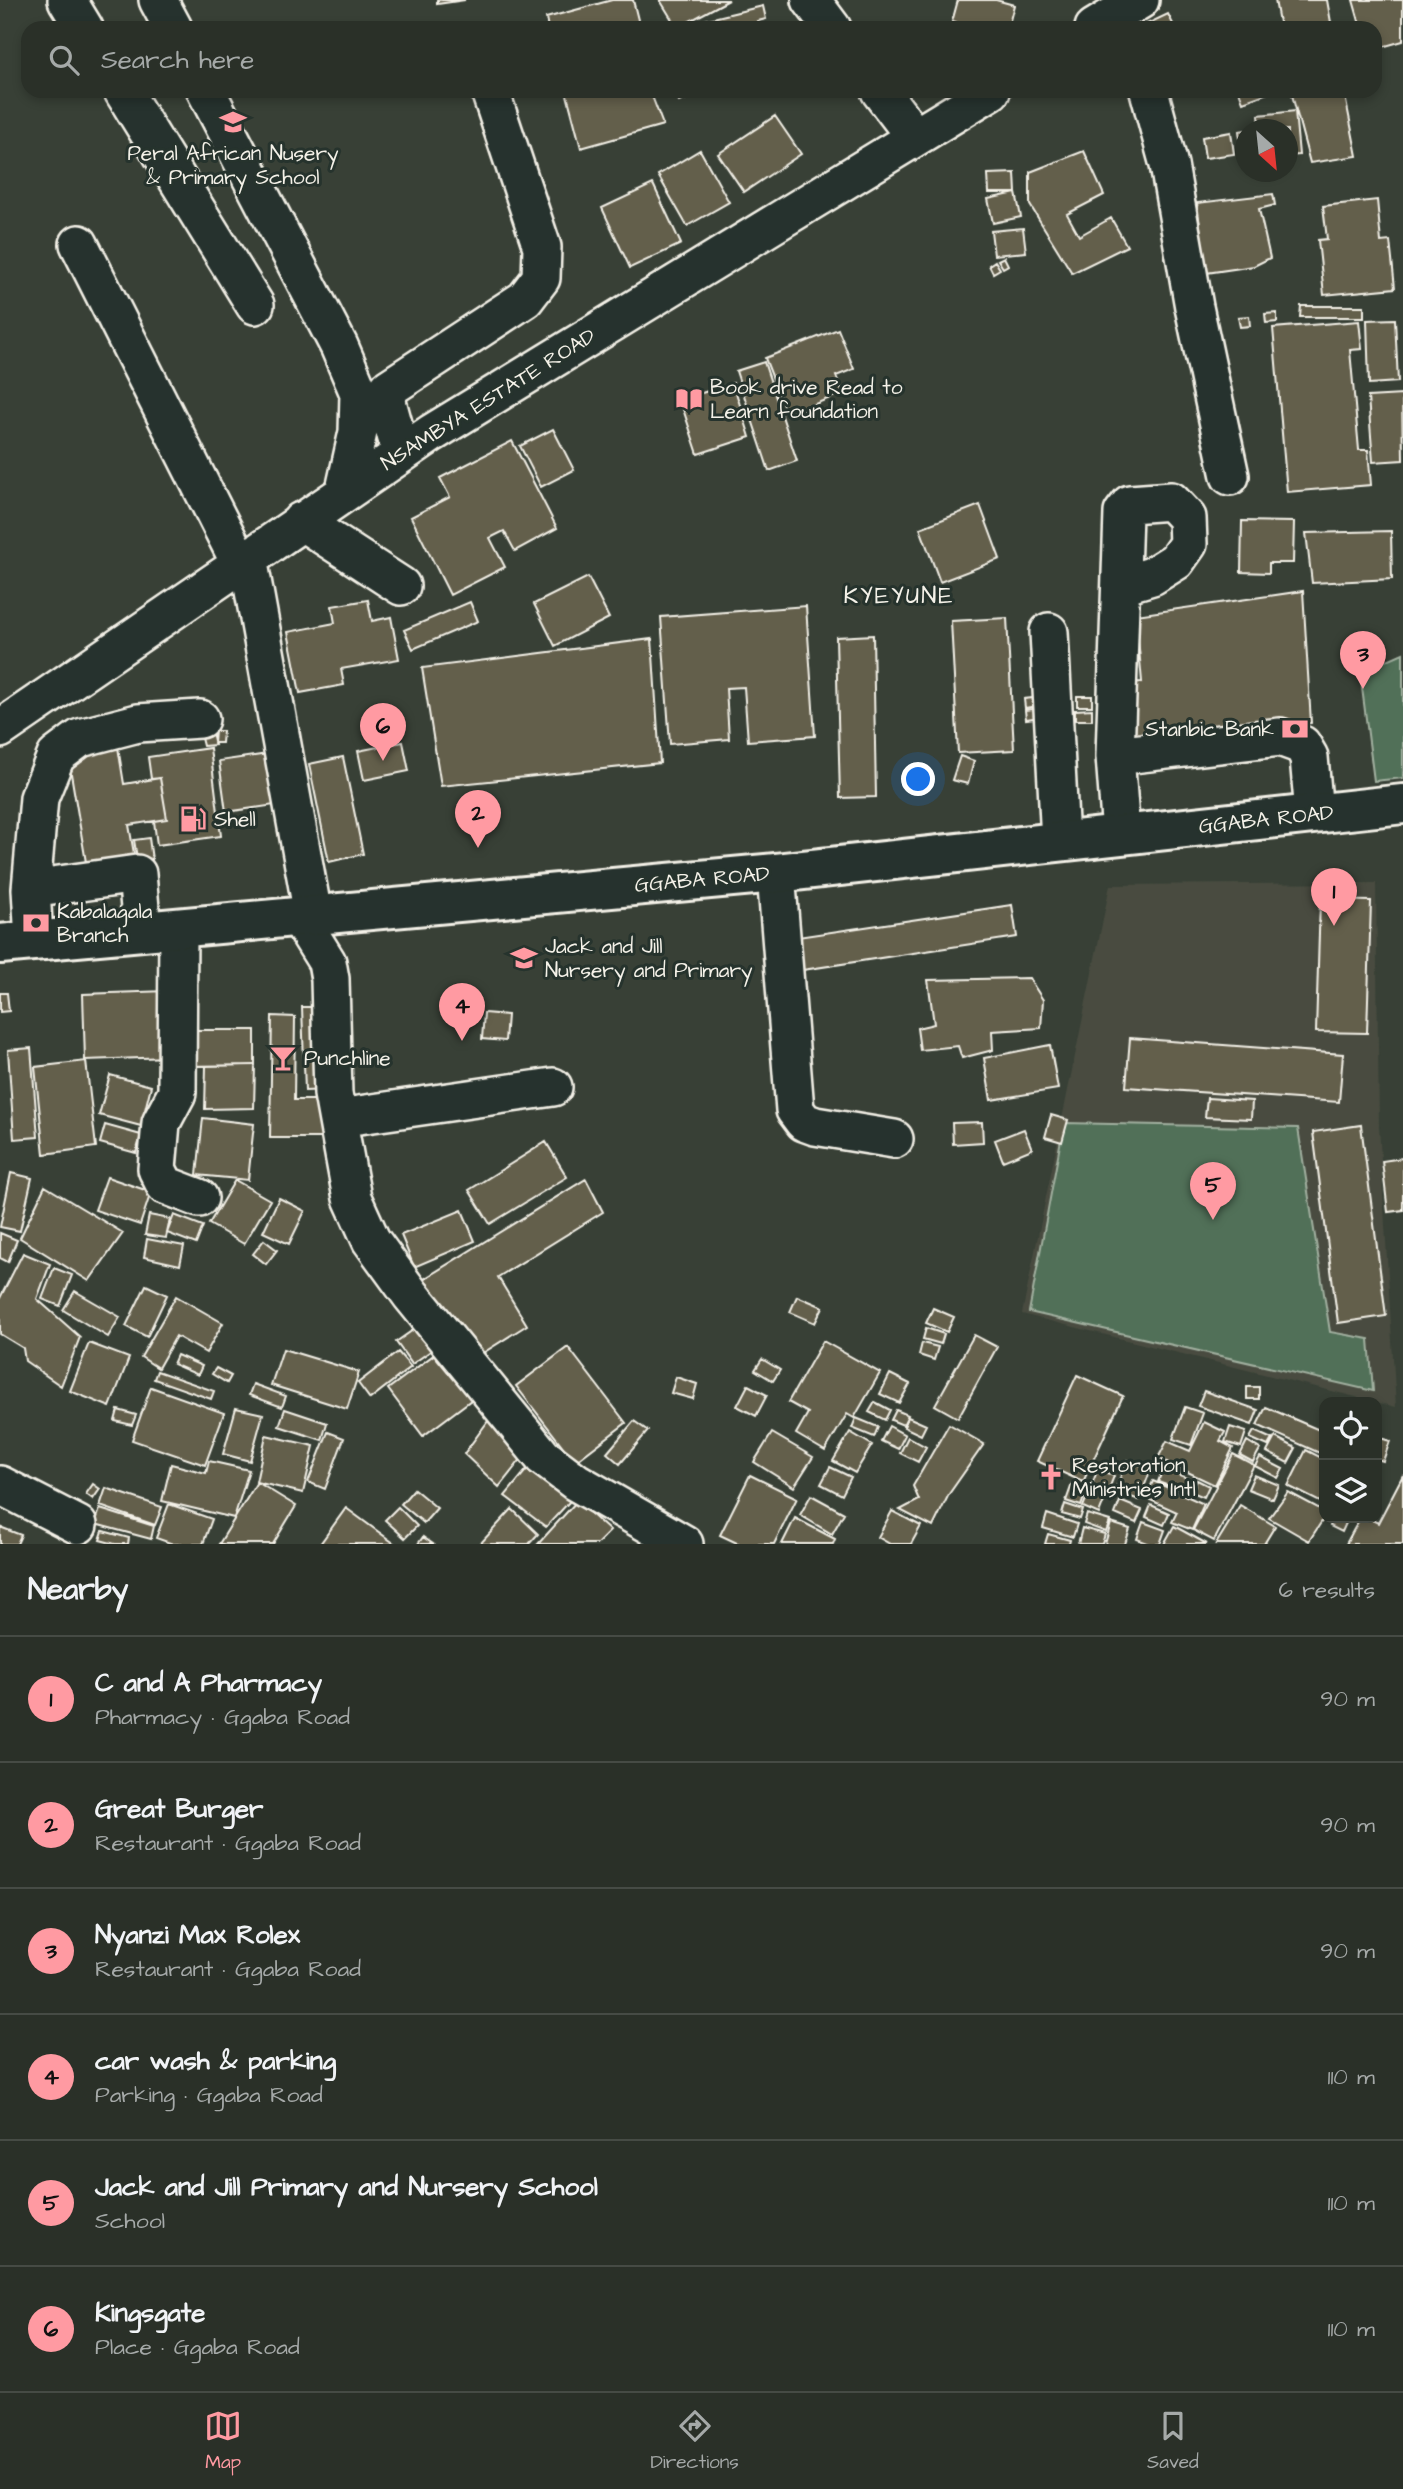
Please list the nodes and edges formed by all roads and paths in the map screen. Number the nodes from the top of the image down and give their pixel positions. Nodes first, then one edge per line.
1 (67, 0) edge
2 (158, 0) edge
3 (811, 0) edge
4 (1132, 12) edge
5 (80, 21) edge
6 (169, 21) edge
7 (827, 21) edge
8 (1111, 21) edge
9 (127, 98) edge
10 (210, 98) edge
11 (492, 98) edge
12 (885, 98) edge
13 (979, 98) edge
14 (1151, 98) edge
15 (915, 137) junction
16 (79, 244) dead end
17 (255, 304) dead end
18 (401, 453) junction
19 (1230, 476) dead end
20 (345, 490) junction
21 (301, 521) junction
22 (244, 560) junction
23 (1122, 585) dead end
24 (401, 586) dead end
25 (1049, 632) dead end
26 (200, 719) dead end
27 (0, 729) edge
28 (1115, 756) junction
29 (1403, 804) edge
30 (1314, 814) junction
31 (1121, 834) junction
32 (1060, 841) junction
33 (776, 873) junction
34 (31, 889) junction
35 (306, 916) junction
36 (160, 929) junction
37 (17, 943) edge
38 (553, 1087) dead end
39 (338, 1118) junction
40 (894, 1139) dead end
41 (199, 1198) dead end
42 (0, 1485) edge
43 (78, 1525) dead end
44 (684, 1544) edge

1 - 5 street
2 - 6 street
3 - 7 street
4 - 8 street
9 - 17 street
10 - 20 street
11 - 18 street
12 - 15 street
13 - 15 street, NSAMBYA ESTATE ROAD
14 - 19 street
15 - 18 street, NSAMBYA ESTATE ROAD
16 - 22 street
18 - 20 street, NSAMBYA ESTATE ROAD
20 - 21 street, NSAMBYA ESTATE ROAD
21 - 22 street, NSAMBYA ESTATE ROAD
21 - 24 street
22 - 27 street, NSAMBYA ESTATE ROAD
22 - 35 street
23 - 28 street
25 - 32 street
26 - 34 street
28 - 30 street
28 - 31 street
29 - 30 main road, GGABA ROAD
30 - 31 main road, GGABA ROAD
31 - 32 main road, GGABA ROAD
32 - 33 main road, GGABA ROAD
33 - 35 main road, GGABA ROAD
33 - 40 street
34 - 36 street
34 - 37 street
35 - 36 main road, GGABA ROAD
35 - 39 street
36 - 37 main road, GGABA ROAD
36 - 41 street
38 - 39 street
39 - 44 street
42 - 43 street

